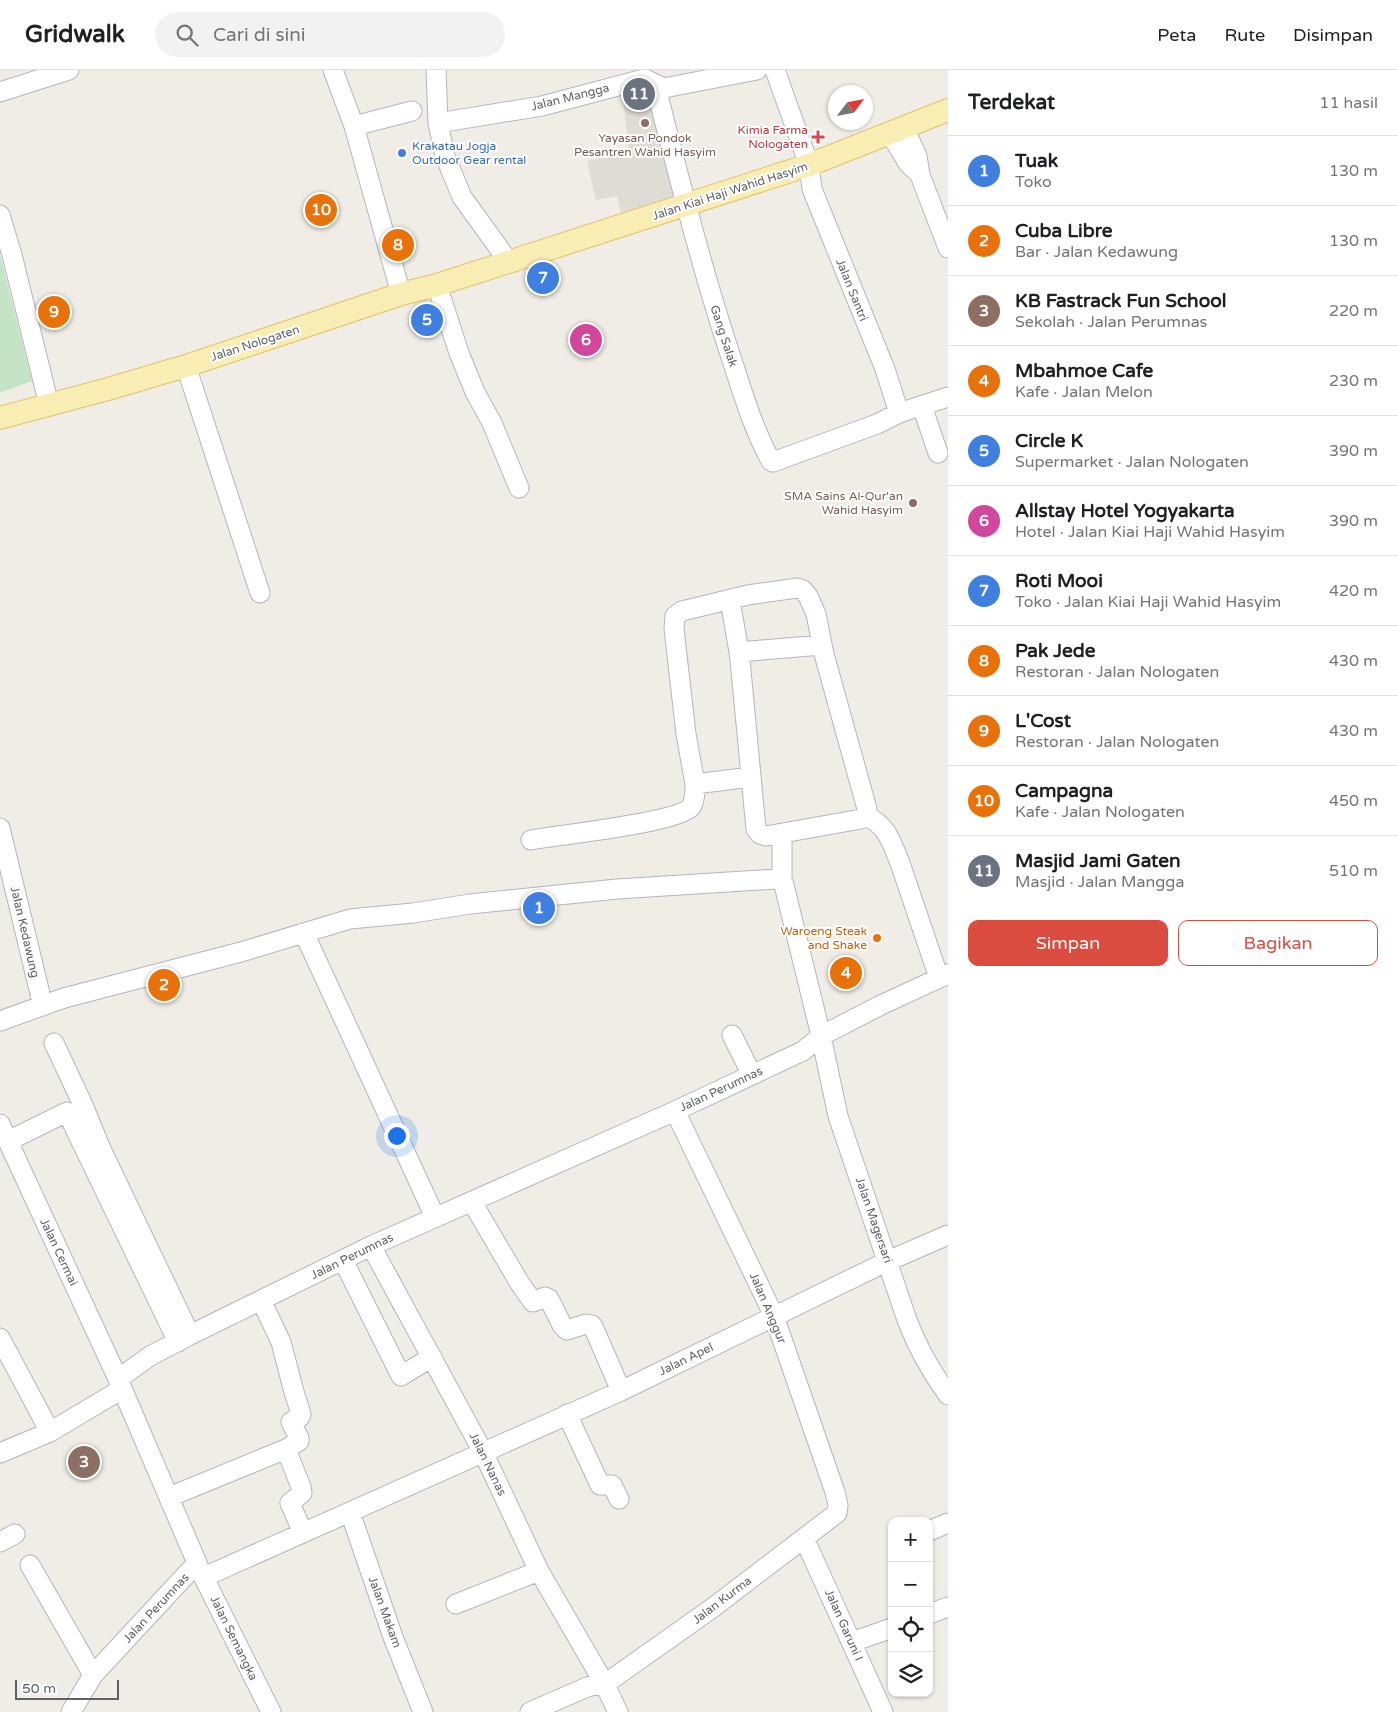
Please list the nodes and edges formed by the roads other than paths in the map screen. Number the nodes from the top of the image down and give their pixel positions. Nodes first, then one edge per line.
1 (70, 70) edge
2 (333, 70) edge
3 (436, 70) edge
4 (757, 70) edge
5 (775, 70) edge
6 (620, 77) edge
7 (655, 84) junction
8 (0, 92) edge
9 (412, 110) dead end
10 (948, 110) edge
11 (438, 123) junction
12 (354, 126) junction
13 (897, 131) junction
14 (809, 166) junction
15 (686, 205) junction
16 (0, 215) edge
17 (948, 248) edge
18 (509, 262) junction
19 (437, 285) junction
20 (401, 294) junction
21 (186, 366) junction
22 (948, 397) edge
23 (50, 405) junction
24 (922, 406) junction
25 (899, 413) junction
26 (0, 418) edge
27 (938, 452) dead end
28 (519, 488) dead end
29 (260, 594) dead end
30 (730, 600) junction
31 (822, 645) junction
32 (739, 652) junction
33 (751, 777) junction
34 (695, 784) junction
35 (866, 816) junction
36 (0, 828) edge
37 (782, 834) junction
38 (531, 840) dead end
39 (782, 880) junction
40 (303, 933) junction
41 (944, 976) edge
42 (43, 1006) junction
43 (0, 1021) edge
44 (732, 1034) dead end
45 (821, 1036) junction
46 (54, 1043) dead end
47 (752, 1075) junction
48 (675, 1111) junction
49 (4, 1132) edge
50 (472, 1202) junction
51 (434, 1217) junction
52 (948, 1235) edge
53 (371, 1246) junction
54 (343, 1260) junction
55 (888, 1261) junction
56 (261, 1300) junction
57 (774, 1316) junction
58 (0, 1338) edge
59 (184, 1339) junction
60 (432, 1357) junction
61 (120, 1384) junction
62 (620, 1391) junction
63 (948, 1395) edge
64 (568, 1414) junction
65 (50, 1432) junction
66 (286, 1449) junction
67 (482, 1452) junction
68 (0, 1453) edge
69 (168, 1497) junction
70 (619, 1498) dead end
71 (350, 1512) junction
72 (837, 1513) joint
73 (948, 1523) edge
74 (933, 1529) edge
75 (303, 1533) junction
76 (804, 1538) junction
77 (30, 1565) dead end
78 (201, 1570) junction
79 (539, 1571) junction
80 (456, 1604) dead end
81 (948, 1607) edge
82 (933, 1613) edge
83 (888, 1629) edge
84 (852, 1642) junction
85 (93, 1675) junction
86 (604, 1683) junction
87 (71, 1712) edge
88 (271, 1712) edge
89 (423, 1712) edge
90 (530, 1712) edge
91 (618, 1712) edge
92 (883, 1712) edge

1 - 8 street
2 - 12 street
3 - 11 street
4 - 7 street, Jalan Mangga
5 - 14 street, Jalan Santri
6 - 7 street, Jalan Mangga
6 - 11 street, Jalan Mangga
7 - 15 street, Gang Salak
9 - 12 street
10 - 13 main road, Jalan Kiai Haji Wahid Hasyim
11 - 18 street
12 - 20 street
13 - 14 main road, Jalan Kiai Haji Wahid Hasyim
13 - 17 street
14 - 15 main road, Jalan Kiai Haji Wahid Hasyim
14 - 25 street, Jalan Santri
15 - 18 main road, Jalan Kiai Haji Wahid Hasyim
15 - 25 street, Gang Salak
16 - 23 street
18 - 19 main road, Jalan Nologaten
19 - 20 main road, Jalan Nologaten
19 - 28 street
20 - 21 main road, Jalan Nologaten
21 - 23 main road, Jalan Nologaten
21 - 29 street
22 - 24 street
23 - 26 main road, Jalan Nologaten
24 - 25 street
24 - 27 street
30 - 31 street
30 - 32 street
30 - 34 street
31 - 32 street
31 - 35 street
32 - 33 street
33 - 34 street
33 - 37 street
34 - 38 street
35 - 37 street
35 - 41 street
36 - 42 street, Jalan Kedawung
37 - 39 street, Jalan Magersari
39 - 40 street
39 - 45 street, Jalan Magersari
40 - 42 street
40 - 51 street
41 - 45 street, Jalan Perumnas
42 - 43 street
44 - 47 street
45 - 47 street, Jalan Perumnas
45 - 55 street, Jalan Magersari
46 - 59 street
47 - 48 street, Jalan Perumnas
48 - 50 street, Jalan Perumnas
48 - 57 street, Jalan Anggur
49 - 59 street
49 - 61 street, Jalan Cermai
50 - 51 street, Jalan Perumnas
50 - 62 street
51 - 53 street, Jalan Perumnas
52 - 55 street, Jalan Apel
53 - 54 street, Jalan Perumnas
53 - 60 street, Jalan Nanas
54 - 56 street, Jalan Perumnas
54 - 60 street
55 - 57 street, Jalan Apel
55 - 63 street, Jalan Magersari
56 - 59 street, Jalan Perumnas
56 - 66 street
57 - 62 street, Jalan Apel
57 - 72 street, Jalan Anggur
58 - 65 street
59 - 61 street, Jalan Perumnas
60 - 67 street, Jalan Nanas
61 - 65 street
61 - 69 street, Jalan Perumnas
62 - 64 street, Jalan Apel
64 - 67 street, Jalan Apel
64 - 70 street
65 - 68 street
66 - 69 street
66 - 75 street
67 - 71 street, Jalan Apel
67 - 79 street, Jalan Nanas
69 - 78 street, Jalan Perumnas
71 - 75 street, Jalan Apel
71 - 89 street, Jalan Makam
72 - 76 street, Jalan Kurma
73 - 74 street
75 - 78 street, Jalan Apel
76 - 84 street, Jalan Garuni I
76 - 86 street, Jalan Kurma
77 - 85 street
78 - 85 street, Jalan Perumnas
78 - 88 street, Jalan Semangka
79 - 80 street
79 - 86 street, Jalan Nanas
81 - 82 street
83 - 84 street
84 - 92 street, Jalan Garuni I
85 - 87 street, Jalan Perumnas
86 - 90 street, Jalan Kurma
86 - 91 street, Jalan Nanas

